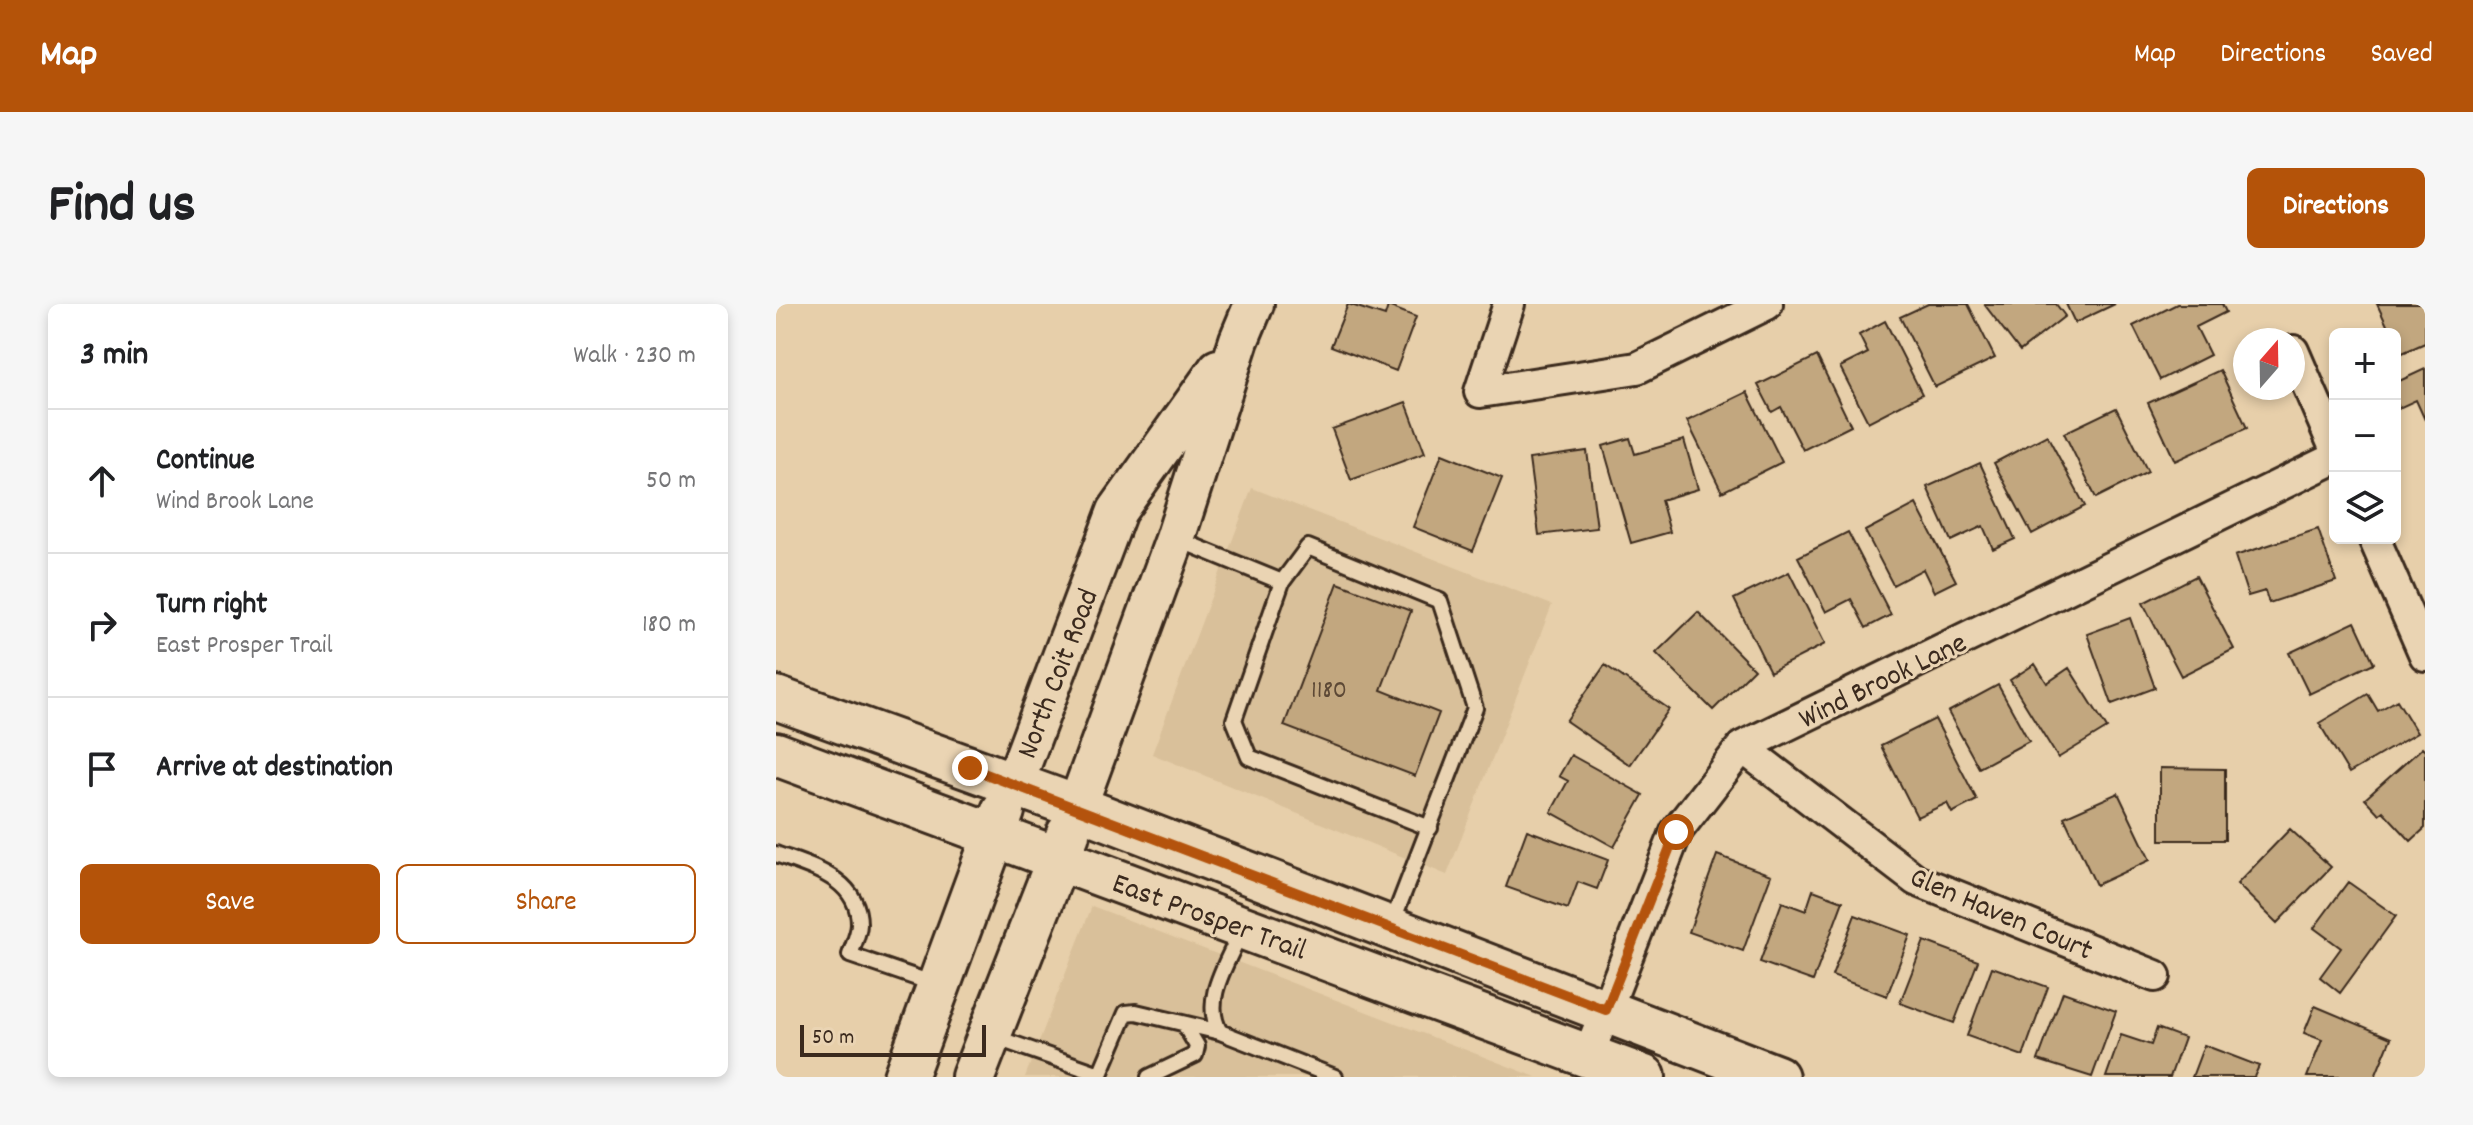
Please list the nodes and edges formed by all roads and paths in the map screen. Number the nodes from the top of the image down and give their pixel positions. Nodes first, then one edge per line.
1 (1254, 304) edge
2 (1509, 304) edge
3 (1767, 304) edge
4 (1239, 340) junction
5 (2305, 378) edge
6 (2329, 434) edge
7 (2329, 461) edge
8 (1175, 539) junction
9 (2377, 544) edge
10 (1282, 582) junction
11 (2425, 655) edge
12 (776, 698) edge
13 (1742, 747) junction
14 (776, 754) edge
15 (1014, 784) junction
16 (1077, 807) junction
17 (1430, 828) junction
18 (994, 835) junction
19 (776, 854) edge
20 (1059, 859) junction
21 (1242, 927) junction
22 (1390, 927) junction
23 (2155, 976) dead end
24 (938, 986) junction
25 (1606, 1010) junction
26 (1184, 1024) junction
27 (1220, 1032) junction
28 (989, 1036) junction
29 (1586, 1061) junction
30 (1100, 1076) edge
31 (905, 1077) edge
32 (973, 1077) edge
33 (1149, 1077) edge
34 (1335, 1077) edge
35 (1644, 1077) edge
36 (1777, 1077) edge

1 - 4 street, North Coit Road
2 - 3 street
4 - 8 street, North Coit Road
4 - 15 street, North Coit Road
5 - 6 street
7 - 13 street, Wind Brook Lane
8 - 10 lane
8 - 16 street, North Coit Road
9 - 11 street
10 - 17 lane
10 - 17 lane
12 - 15 main road, East Prosper Trail
13 - 23 street, Glen Haven Court
13 - 25 street, Wind Brook Lane
14 - 18 main road, East Prosper Trail
15 - 16 main road, East Prosper Trail
15 - 18 main road, North Coit Road
16 - 20 main road, North Coit Road
16 - 22 main road, East Prosper Trail
17 - 22 lane
18 - 20 main road, East Prosper Trail
18 - 24 main road, North Coit Road
19 - 24 lane
20 - 21 main road, East Prosper Trail
20 - 28 main road, North Coit Road
21 - 27 lane
21 - 29 main road, East Prosper Trail
22 - 25 main road, East Prosper Trail
24 - 31 main road, North Coit Road
25 - 29 street, Wind Brook Lane
25 - 36 main road, East Prosper Trail
26 - 27 lane
26 - 30 lane
26 - 33 lane
27 - 34 lane
28 - 30 lane
28 - 32 main road, North Coit Road
29 - 35 main road, East Prosper Trail

